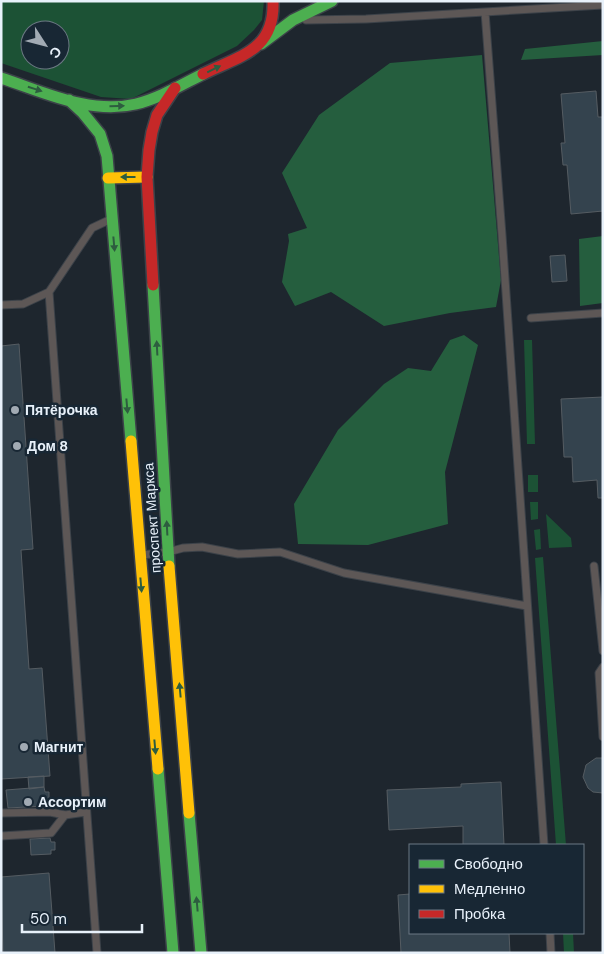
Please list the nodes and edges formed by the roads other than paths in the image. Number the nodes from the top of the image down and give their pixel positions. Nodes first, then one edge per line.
1 (273, 1) edge
2 (332, 1) edge
3 (603, 5) edge
4 (485, 12) junction
5 (293, 20) junction
6 (252, 51) junction
7 (1, 78) edge
8 (175, 88) junction
9 (69, 100) junction
10 (147, 177) junction
11 (108, 178) junction
12 (112, 219) junction
13 (49, 292) junction
14 (1, 305) edge
15 (603, 313) edge
16 (532, 318) dead end
17 (168, 552) junction
18 (139, 555) junction
19 (594, 566) dead end
20 (527, 606) junction
21 (603, 651) edge
22 (603, 667) edge
23 (603, 737) edge
24 (86, 812) junction
25 (1, 813) edge
26 (65, 815) junction
27 (1, 836) edge
28 (544, 844) edge
29 (550, 934) edge
30 (97, 953) edge
31 (173, 953) edge
32 (201, 953) edge
33 (551, 953) edge

1 - 6 main road
2 - 5 main road
3 - 4 lane
4 - 5 lane
4 - 20 lane
5 - 6 main road
8 -> 6 main road
7 -> 9 main road
9 -> 8 main road
8 - 10 main road, проспект Маркса
9 - 11 main road, проспект Маркса
10 -> 11 main road
17 -> 10 main road, проспект Маркса
11 - 12 main road, проспект Маркса
12 - 13 lane
12 -> 18 main road, проспект Маркса
13 - 14 lane
13 - 24 lane
15 - 16 lane
17 - 18 lane
17 - 20 lane
32 -> 17 main road, проспект Маркса
18 -> 31 main road, проспект Маркса
19 - 21 lane
20 - 28 lane
22 - 23 lane
24 - 26 lane
24 - 30 lane
25 - 26 lane
26 - 27 lane
29 - 33 lane

